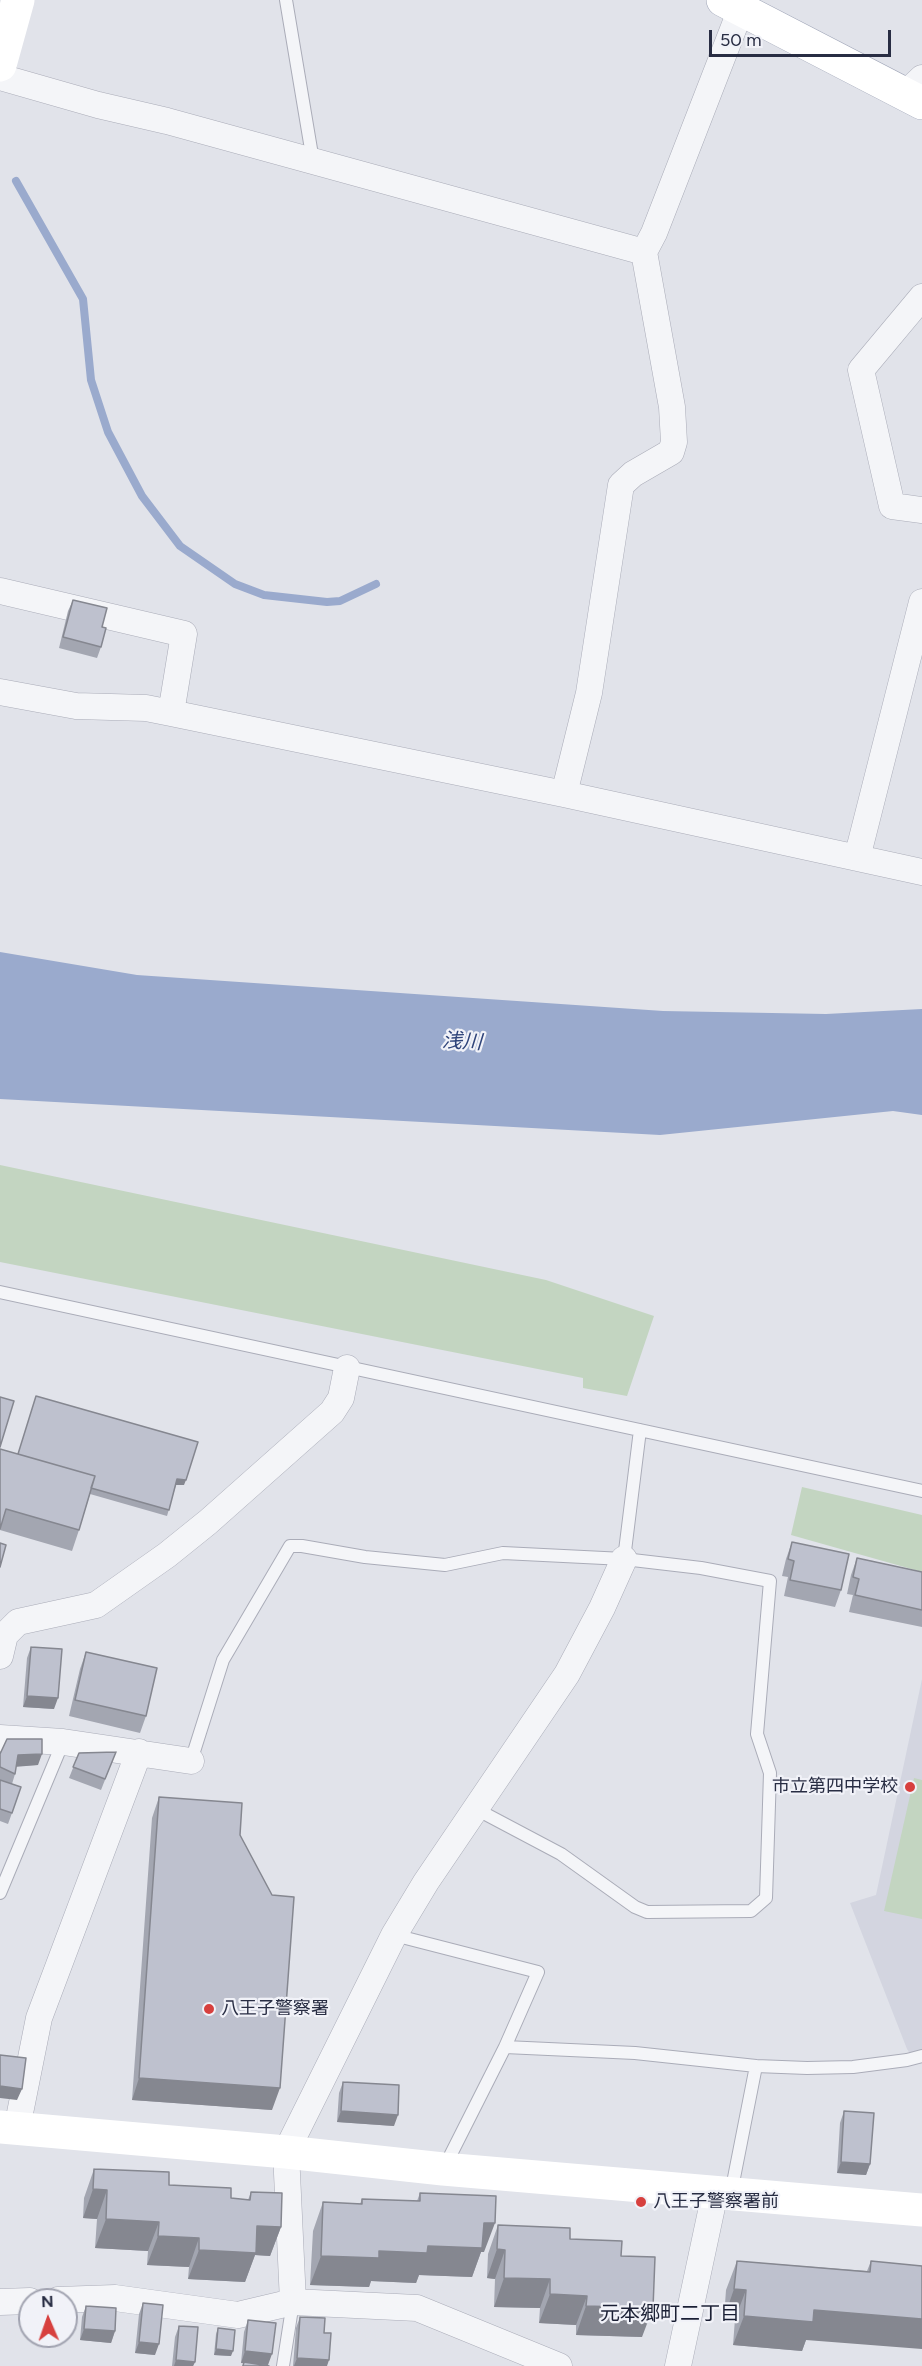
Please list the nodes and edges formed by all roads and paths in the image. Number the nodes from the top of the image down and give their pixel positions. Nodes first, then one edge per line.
1 (18, 0) edge
2 (286, 0) edge
3 (732, 4) edge
4 (0, 65) edge
5 (0, 77) edge
6 (916, 91) edge
7 (313, 161) junction
8 (644, 252) junction
9 (922, 297) edge
10 (922, 510) edge
11 (0, 591) edge
12 (922, 602) edge
13 (0, 692) edge
14 (171, 713) junction
15 (564, 794) junction
16 (857, 858) junction
17 (922, 872) edge
18 (0, 1292) edge
19 (347, 1368) junction
20 (640, 1430) junction
21 (922, 1491) edge
22 (624, 1559) junction
23 (0, 1656) edge
24 (0, 1738) edge
25 (63, 1742) junction
26 (139, 1752) junction
27 (190, 1761) joint
28 (476, 1809) junction
29 (0, 1893) edge
30 (394, 1935) junction
31 (506, 2047) junction
32 (922, 2056) edge
33 (756, 2066) junction
34 (9, 2128) edge
35 (286, 2152) junction
36 (444, 2169) junction
37 (723, 2194) junction
38 (922, 2210) edge
39 (78, 2299) edge
40 (18, 2301) edge
41 (0, 2302) edge
42 (293, 2302) junction
43 (283, 2366) edge
44 (559, 2366) edge
45 (678, 2366) edge

1 - 4 street
2 - 7 lane
3 - 6 street
3 - 8 street
5 - 7 street
7 - 8 street
8 - 15 street
9 - 10 street
11 - 14 street
12 - 16 street
13 - 14 street
14 - 15 street
15 - 16 street
16 - 17 street
18 - 19 lane
19 - 20 lane
19 - 23 street
20 - 21 lane
20 - 22 lane
22 - 27 lane
22 - 28 street
22 - 28 lane
24 - 25 street
25 - 26 street
25 - 29 lane
26 - 27 street
26 - 34 street
28 - 30 street
30 - 31 lane
30 - 35 street
31 - 33 lane
31 - 36 lane
32 - 33 lane
33 - 37 lane
34 - 35 street
35 - 36 street
35 - 42 street
36 - 37 street
37 - 38 street
37 - 45 street
39 - 42 street
40 - 41 street
42 - 43 lane
42 - 44 street

